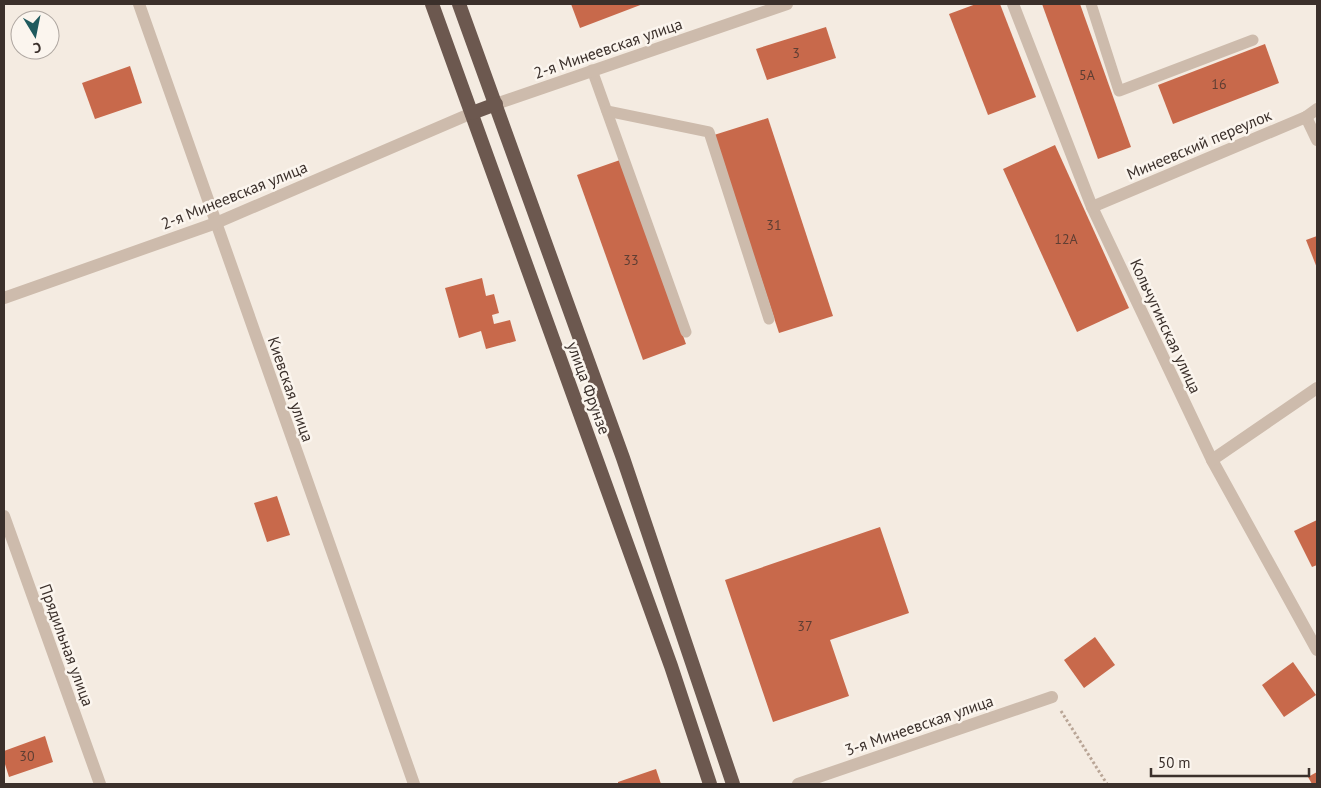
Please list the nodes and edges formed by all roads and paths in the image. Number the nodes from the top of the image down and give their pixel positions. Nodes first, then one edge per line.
1 (139, 4) edge
2 (432, 4) edge
3 (460, 4) edge
4 (787, 4) edge
5 (1013, 4) edge
6 (1091, 4) edge
7 (1253, 40) dead end
8 (592, 70) junction
9 (496, 104) junction
10 (1317, 109) edge
11 (607, 111) junction
12 (472, 113) junction
13 (1306, 117) junction
14 (1317, 140) edge
15 (1092, 208) junction
16 (216, 223) junction
17 (4, 298) edge
18 (769, 319) dead end
19 (686, 332) dead end
20 (1317, 388) edge
21 (1212, 460) junction
22 (4, 516) edge
23 (1317, 650) edge
24 (1052, 697) joint
25 (100, 784) edge
26 (414, 784) edge
27 (710, 784) edge
28 (732, 784) edge
29 (798, 784) edge
30 (1107, 784) edge

1 - 16 street, Киевская улица
2 - 12 highway, улица Фрунзе
3 - 9 highway, улица Фрунзе
4 - 8 street, 2-я Минеевская улица
5 - 15 street, Кольчугинская улица
6 - 7 lane
8 - 9 street, 2-я Минеевская улица
8 - 11 lane
9 - 12 highway
9 - 28 highway, улица Фрунзе
10 - 13 street, Минеевский переулок
11 - 18 lane
11 - 19 lane
12 - 16 street, 2-я Минеевская улица
12 - 27 highway, улица Фрунзе
13 - 14 street
13 - 15 street, Минеевский переулок
15 - 21 street, Кольчугинская улица
16 - 17 street, 2-я Минеевская улица
16 - 26 street, Киевская улица
20 - 21 street
21 - 23 street, Кольчугинская улица
22 - 25 street, Прядильная улица
24 - 29 street, 3-я Минеевская улица
24 - 30 path

